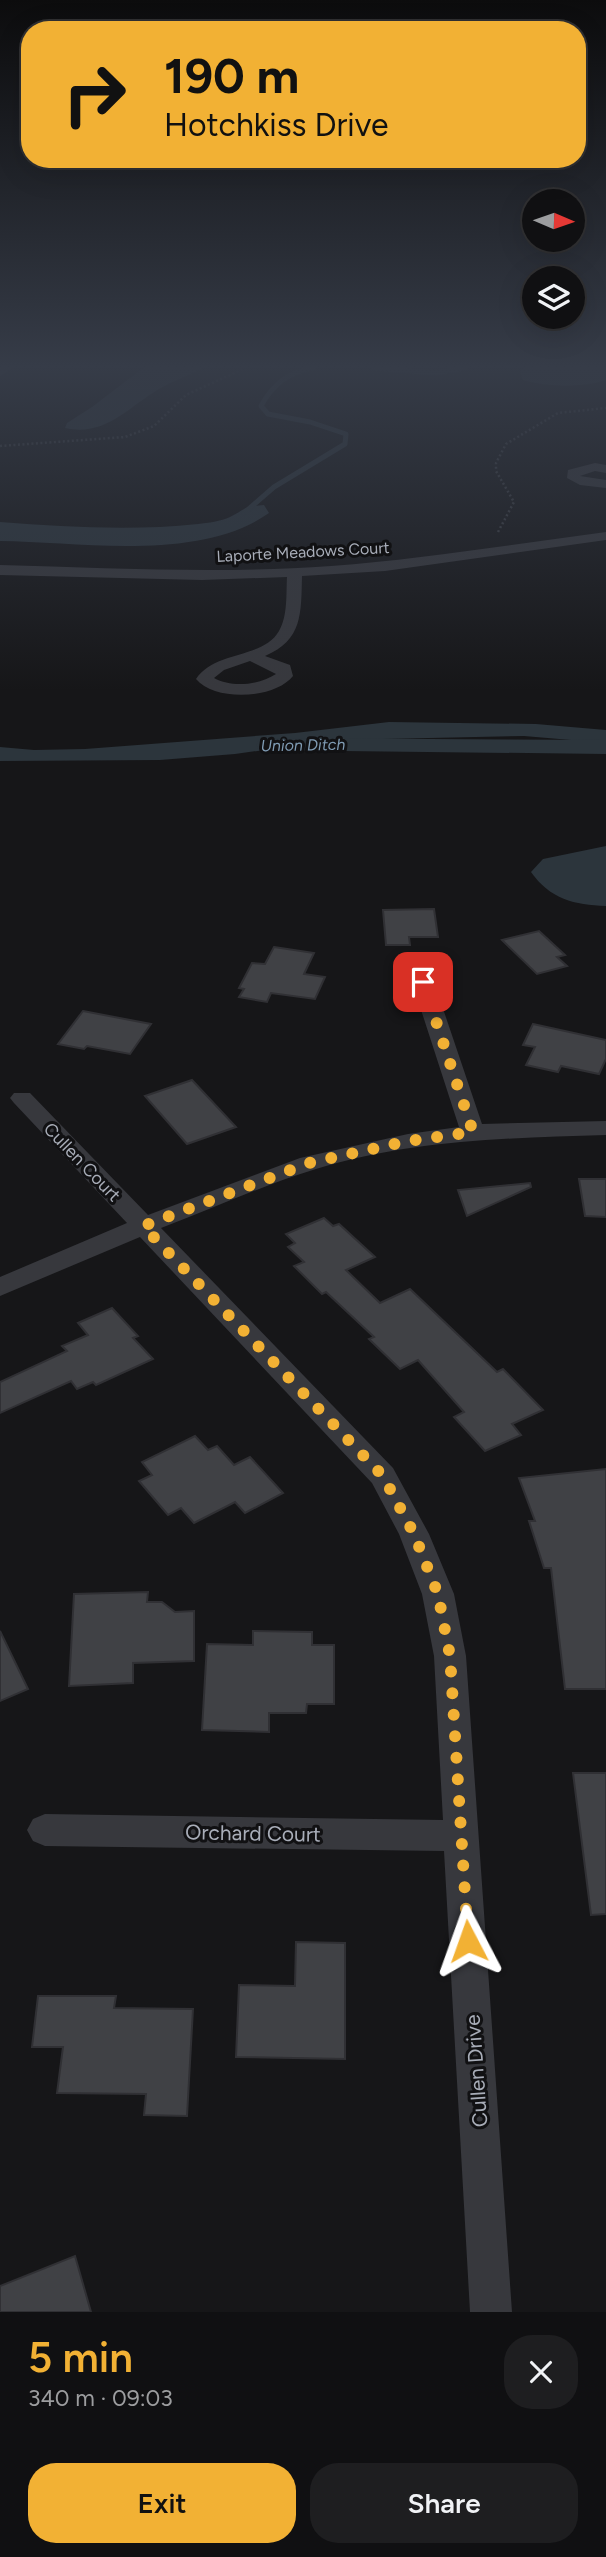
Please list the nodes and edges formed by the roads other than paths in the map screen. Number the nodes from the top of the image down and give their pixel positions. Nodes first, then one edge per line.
1 (574, 476) edge
2 (606, 484) edge
3 (606, 536) edge
4 (0, 570) edge
5 (295, 572) junction
6 (251, 656) dead end
7 (423, 982) dead end
8 (22, 1098) dead end
9 (606, 1128) edge
10 (473, 1132) junction
11 (143, 1226) junction
12 (0, 1287) edge
13 (45, 1830) dead end
14 (461, 1836) junction
15 (491, 2312) edge

1 - 2 street
3 - 5 street, Laporte Meadows Court
4 - 5 street, Laporte Meadows Court
5 - 6 street
7 - 10 street
8 - 11 street, Cullen Court
9 - 10 street
10 - 11 street
11 - 12 street
11 - 14 street, Cullen Drive
13 - 14 street, Orchard Court
14 - 15 street, Cullen Drive

